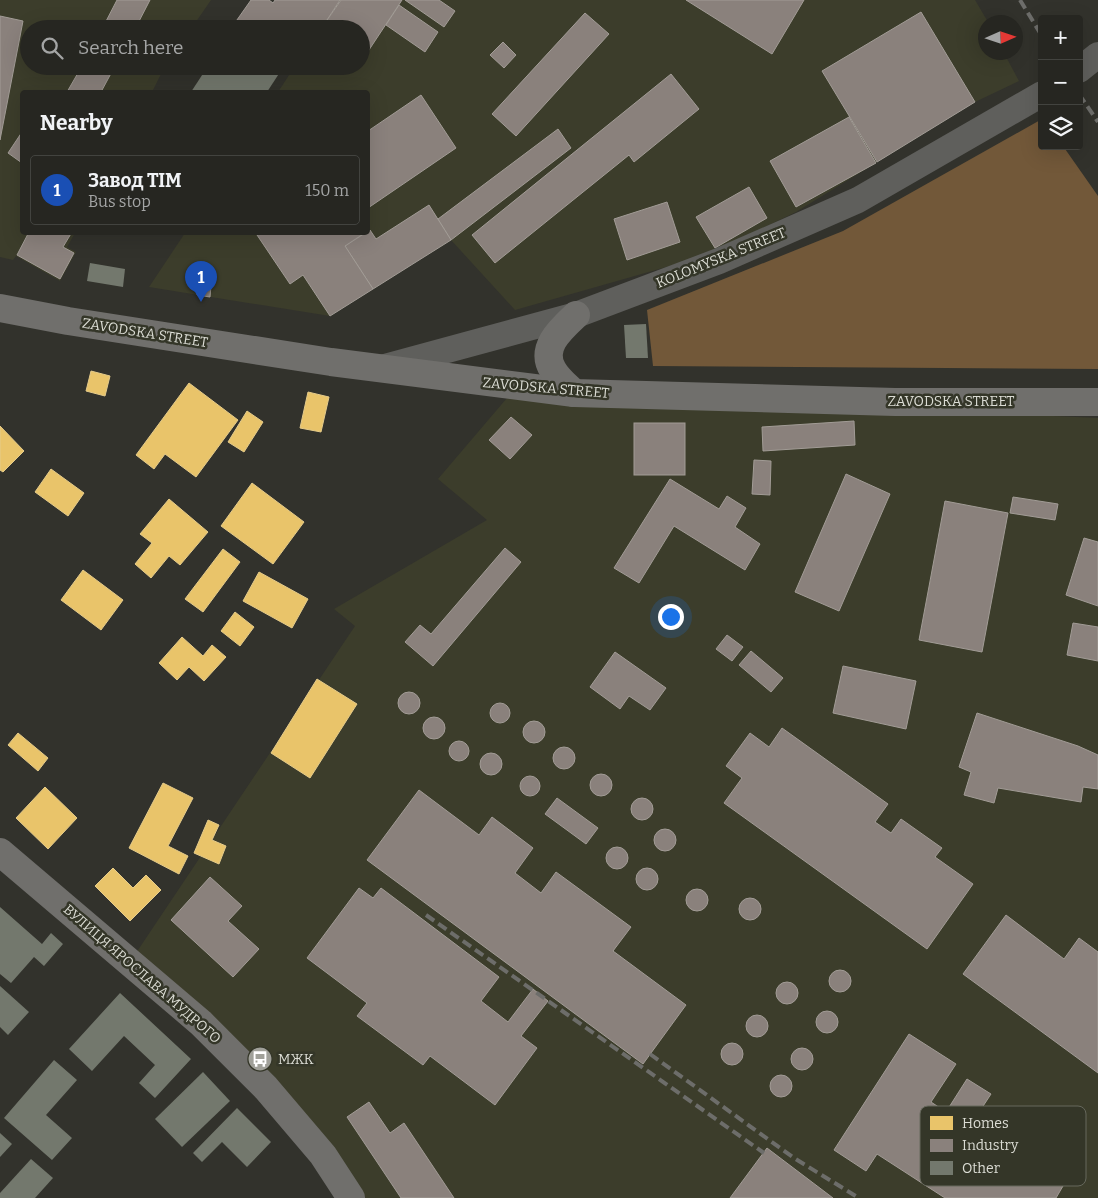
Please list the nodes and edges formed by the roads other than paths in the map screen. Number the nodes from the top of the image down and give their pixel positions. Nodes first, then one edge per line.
1 (1098, 54) edge
2 (1083, 67) edge
3 (1038, 96) edge
4 (0, 308) edge
5 (576, 315) junction
6 (378, 368) junction
7 (574, 393) junction
8 (1098, 402) edge
9 (0, 852) edge
10 (351, 1198) edge

1 - 2 street
3 - 5 street, KOLOMYSKA STREET
4 - 6 main road, ZAVODSKA STREET
5 - 6 street, KOLOMYSKA STREET
5 - 7 main road
6 - 7 main road, ZAVODSKA STREET
7 - 8 main road, ZAVODSKA STREET
9 - 10 main road, ВУЛИЦЯ ЯРОСЛАВА МУДРОГО

